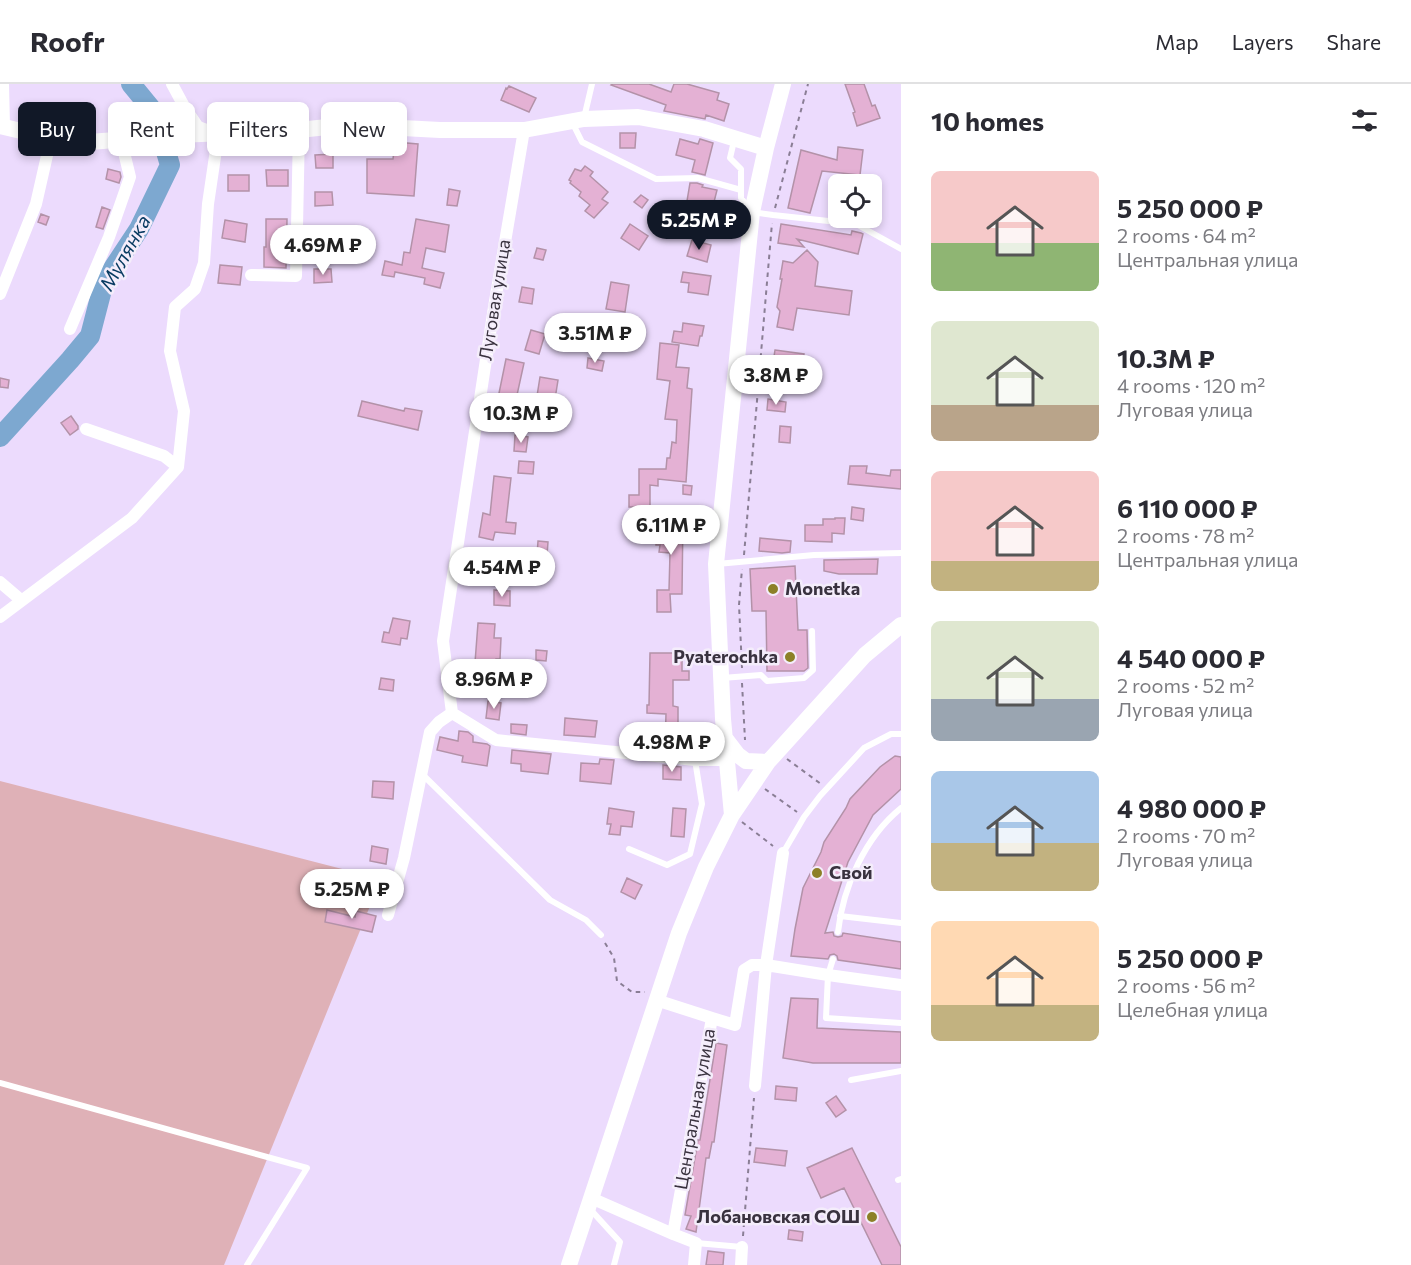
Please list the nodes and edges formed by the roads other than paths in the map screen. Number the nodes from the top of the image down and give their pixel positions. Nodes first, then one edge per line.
1 (3, 84) edge
2 (172, 84) edge
3 (592, 84) edge
4 (783, 84) edge
5 (578, 120) junction
6 (2, 126) edge
7 (309, 129) edge
8 (18, 130) edge
9 (207, 130) edge
10 (524, 130) junction
11 (735, 138) junction
12 (766, 148) junction
13 (47, 156) edge
14 (125, 156) edge
15 (215, 156) edge
16 (298, 156) edge
17 (741, 190) junction
18 (752, 212) junction
19 (901, 249) edge
20 (251, 275) dead end
21 (0, 294) edge
22 (70, 329) dead end
23 (86, 429) dead end
24 (178, 466) junction
25 (901, 553) edge
26 (716, 564) junction
27 (0, 582) edge
28 (21, 600) junction
29 (0, 617) edge
30 (901, 625) edge
31 (812, 631) dead end
32 (721, 678) junction
33 (452, 713) junction
34 (901, 734) edge
35 (724, 737) junction
36 (772, 757) junction
37 (695, 760) junction
38 (727, 760) junction
39 (421, 773) junction
40 (901, 808) edge
41 (732, 815) junction
42 (629, 849) dead end
43 (783, 853) joint
44 (388, 915) dead end
45 (840, 916) junction
46 (901, 922) edge
47 (838, 932) dead end
48 (601, 935) road end
49 (833, 959) dead end
50 (766, 965) junction
51 (828, 975) junction
52 (901, 985) edge
53 (656, 1000) junction
54 (712, 1018) junction
55 (901, 1023) edge
56 (901, 1071) edge
57 (851, 1080) dead end
58 (0, 1083) edge
59 (754, 1086) road end
60 (590, 1203) junction
61 (673, 1234) junction
62 (696, 1243) junction
63 (742, 1247) joint
64 (247, 1265) edge
65 (569, 1265) edge
66 (614, 1265) edge
67 (694, 1265) edge
68 (741, 1265) edge

1 - 6 street
2 - 9 street
3 - 5 lane
4 - 12 main road
5 - 10 main road
5 - 11 main road
5 - 17 lane
6 - 8 main road
7 - 10 main road
10 - 33 street, Луговая улица
11 - 12 main road
11 - 17 lane
12 - 18 main road
13 - 21 street
14 - 22 street
15 - 24 street
16 - 20 street
17 - 18 lane
18 - 19 lane
18 - 26 main road
23 - 24 street
24 - 28 street
25 - 26 lane
26 - 32 main road
27 - 28 street
28 - 29 street
30 - 36 main road
31 - 32 lane
32 - 35 main road
33 - 37 street
33 - 39 street
34 - 43 lane
35 - 36 main road
35 - 38 main road
36 - 41 main road
37 - 38 street
37 - 42 lane
38 - 41 main road
39 - 44 street
39 - 48 lane
40 - 45 lane
41 - 53 main road
43 - 50 street
45 - 46 lane
45 - 47 lane
49 - 51 lane
50 - 51 street
50 - 54 street, Центральная улица
50 - 59 street
51 - 52 street
51 - 55 lane
53 - 54 street
53 - 60 main road
54 - 61 street, Центральная улица
56 - 57 lane
58 - 64 lane
60 - 61 street
60 - 65 main road
60 - 66 lane
61 - 62 street
62 - 63 lane
62 - 67 street
63 - 68 street

